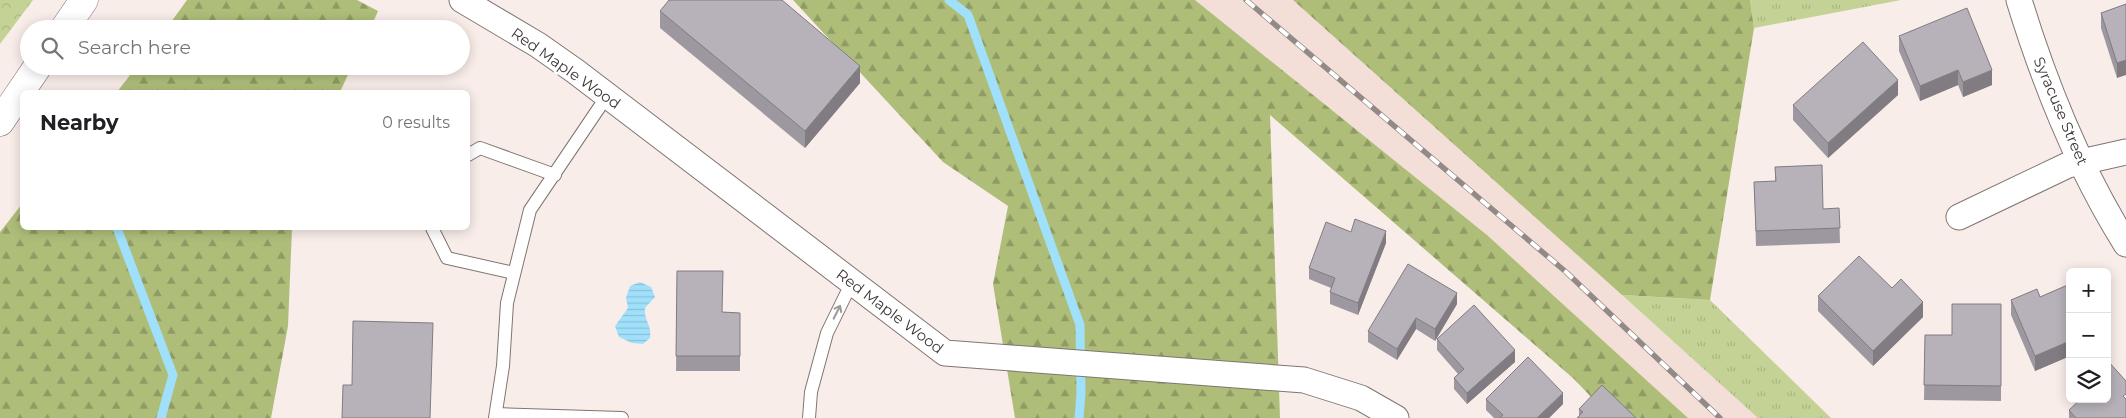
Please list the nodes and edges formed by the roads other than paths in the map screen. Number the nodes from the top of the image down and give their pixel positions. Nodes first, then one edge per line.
1 (84, 0) edge
2 (462, 0) edge
3 (2019, 0) edge
4 (70, 20) edge
5 (32, 75) edge
6 (22, 90) edge
7 (20, 93) edge
8 (607, 96) junction
9 (0, 122) edge
10 (2126, 152) edge
11 (470, 154) edge
12 (2082, 162) junction
13 (555, 175) junction
14 (1958, 216) dead end
15 (433, 230) edge
16 (2126, 244) edge
17 (514, 273) junction
18 (852, 282) junction
19 (496, 416) edge
20 (622, 418) edge
21 (809, 418) edge
22 (1396, 418) edge

1 - 4 main road
2 - 8 street, Red Maple Wood
3 - 12 street, Syracuse Street
5 - 6 main road
7 - 9 main road
8 - 13 lane
8 - 18 street, Red Maple Wood
10 - 12 street
11 - 13 lane
12 - 14 street
12 - 16 street, Syracuse Street
13 - 17 lane
15 - 17 lane
17 - 19 lane
21 -> 18 lane
18 - 22 street, Red Maple Wood
19 - 20 lane

